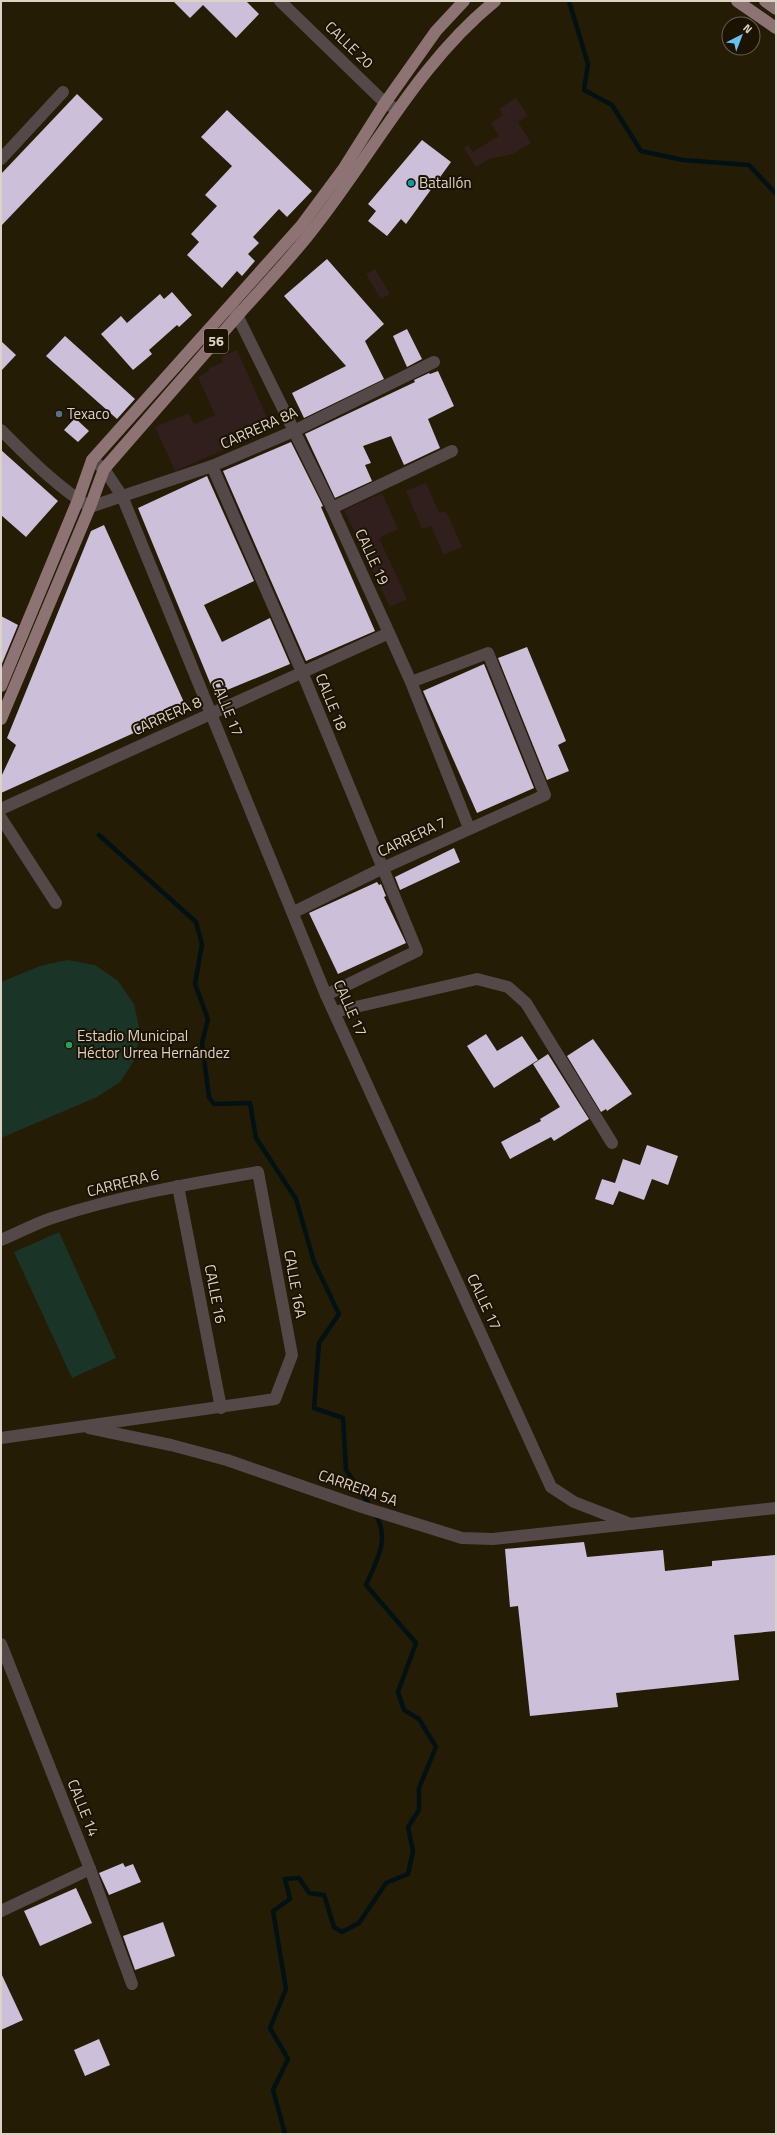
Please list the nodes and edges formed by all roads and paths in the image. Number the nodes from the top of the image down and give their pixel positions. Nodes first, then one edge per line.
1 (280, 1) edge
2 (464, 1) edge
3 (495, 1) edge
4 (737, 1) edge
5 (765, 1) edge
6 (776, 9) edge
7 (776, 28) edge
8 (63, 92) dead end
9 (385, 103) junction
10 (398, 110) junction
11 (1, 159) edge
12 (235, 310) junction
13 (434, 362) dead end
14 (1, 430) edge
15 (294, 431) junction
16 (452, 451) dead end
17 (92, 460) junction
18 (212, 466) junction
19 (104, 468) junction
20 (122, 496) junction
21 (78, 500) junction
22 (90, 507) junction
23 (332, 508) junction
24 (389, 633) junction
25 (302, 672) junction
26 (411, 682) junction
27 (1, 686) edge
28 (212, 713) junction
29 (1, 719) edge
30 (1, 809) edge
31 (1, 818) edge
32 (469, 828) junction
33 (383, 868) junction
34 (56, 903) dead end
35 (294, 912) junction
36 (326, 994) junction
37 (334, 1012) junction
38 (612, 1143) dead end
39 (258, 1172) joint
40 (178, 1186) junction
41 (1, 1240) edge
42 (275, 1399) joint
43 (221, 1408) junction
44 (80, 1426) junction
45 (1, 1438) edge
46 (776, 1508) edge
47 (631, 1524) junction
48 (1, 1644) edge
49 (90, 1869) junction
50 (1, 1911) edge
51 (132, 1984) dead end

1 - 9 street, CALLE 20
2 - 9 main road, 56
3 - 10 main road, 56
4 - 7 main road
5 - 6 main road
8 - 11 street
9 - 10 street, CALLE 20
9 - 12 main road, 56
10 - 12 main road, 56
12 - 15 street, CALLE 19
12 - 17 main road, 56
12 - 19 main road, 56
13 - 15 street, CARRERA 8A
14 - 21 street
15 - 18 street, CARRERA 8A
15 - 23 street, CALLE 19
16 - 23 street
17 - 19 street, CALLE 17
17 - 21 main road, 56
18 - 20 street, CARRERA 8A
18 - 25 street, CALLE 18
19 - 20 street, CALLE 17
19 - 22 main road, 56
20 - 22 street, CARRERA 8A
20 - 28 street, CALLE 17
21 - 22 street
21 - 27 main road, 56
22 - 29 main road, 56
23 - 24 street, CALLE 19
24 - 25 street, CARRERA 8
24 - 26 street, CALLE 19
25 - 28 street, CARRERA 8
25 - 33 street, CALLE 18
26 - 32 street, CALLE 19
26 - 32 street, CARRERA 7
28 - 30 street, CARRERA 8
28 - 35 street, CALLE 17
31 - 34 street
32 - 33 street, CARRERA 7
33 - 35 street, CARRERA 7
33 - 36 street, CALLE 18
35 - 36 street, CALLE 17
36 - 37 street, CALLE 17
37 - 38 street
37 - 47 street, CALLE 17
39 - 40 street, CARRERA 6
39 - 42 street, CALLE 16A
40 - 41 street, CARRERA 6
40 - 43 street, CALLE 16
42 - 43 street, CARRERA 5A
43 - 44 street, CARRERA 5A
44 - 45 street, CARRERA 5A
44 - 47 street, CARRERA 5A
46 - 47 street, CARRERA 5A
48 - 49 street, CALLE 14
49 - 50 street
49 - 51 street, CALLE 14

